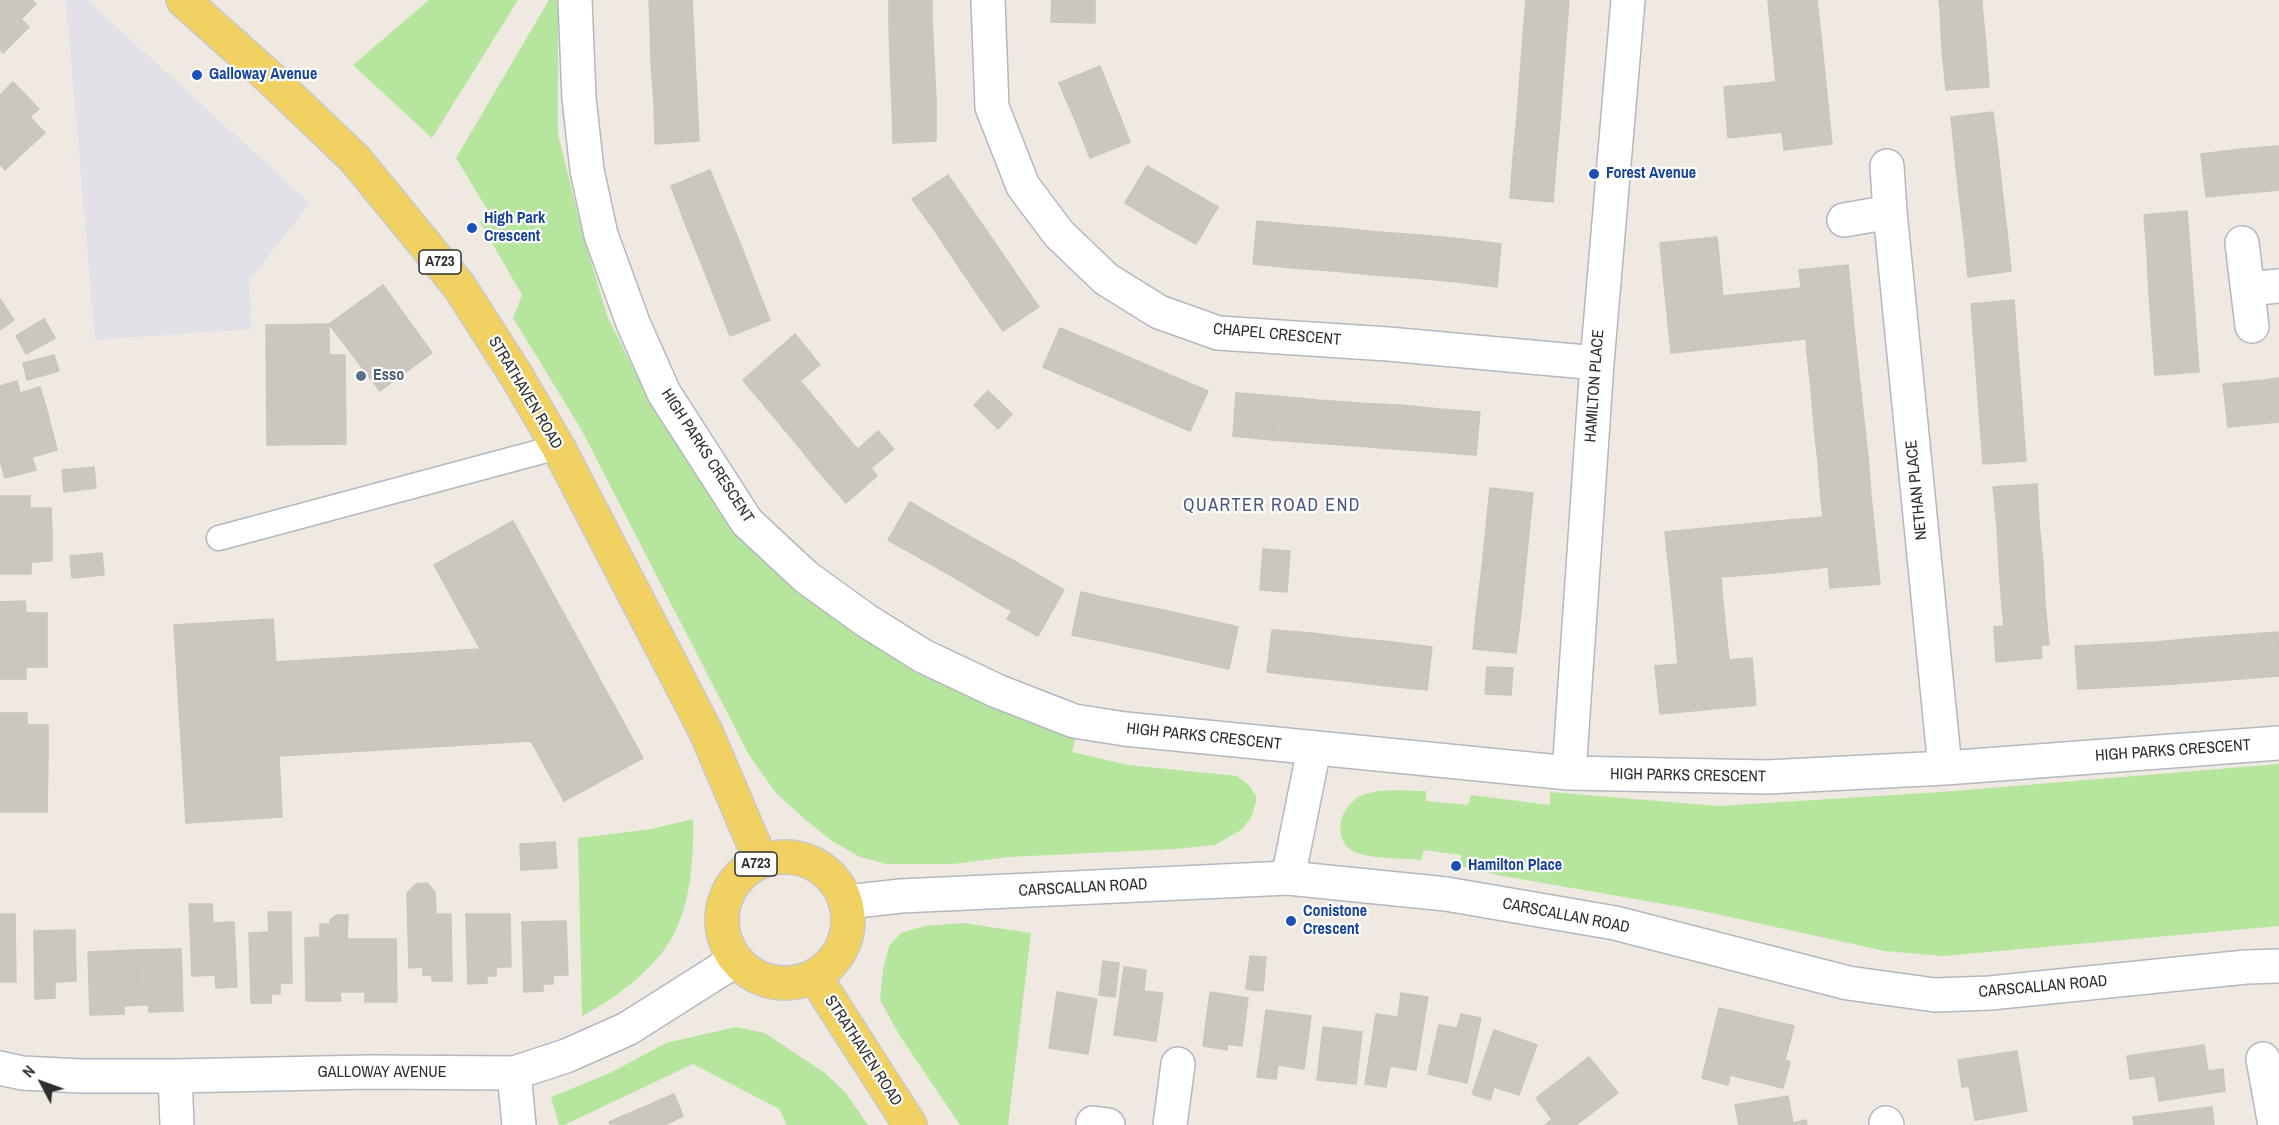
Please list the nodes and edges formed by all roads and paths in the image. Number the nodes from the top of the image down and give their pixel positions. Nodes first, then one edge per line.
1 (183, 0) edge
2 (575, 0) edge
3 (988, 0) edge
4 (1628, 0) edge
5 (1887, 166) dead end
6 (1890, 212) junction
7 (1844, 220) dead end
8 (2242, 243) dead end
9 (2264, 288) edge
10 (2252, 326) dead end
11 (1597, 363) junction
12 (558, 447) junction
13 (219, 538) dead end
14 (2279, 743) edge
15 (1314, 749) junction
16 (1945, 768) junction
17 (1569, 773) junction
18 (761, 861) junction
19 (1288, 878) junction
20 (846, 902) junction
21 (736, 960) junction
22 (2279, 966) edge
23 (814, 977) junction
24 (2263, 1059) dead end
25 (1178, 1064) dead end
26 (0, 1068) edge
27 (514, 1073) junction
28 (175, 1076) junction
29 (177, 1125) edge
30 (519, 1125) edge
31 (909, 1125) edge
32 (1170, 1125) edge
33 (2275, 1125) edge

1 - 12 main road, STRATHAVEN ROAD / A723
2 - 15 street, HIGH PARKS CRESCENT
3 - 11 street, CHAPEL CRESCENT
4 - 11 street, HAMILTON PLACE
5 - 6 street, NETHAN PLACE
6 - 7 street
6 - 16 street, NETHAN PLACE
8 - 9 street
9 - 10 street
11 - 17 street, HAMILTON PLACE
12 - 13 lane
12 - 18 main road, STRATHAVEN ROAD / A723
14 - 16 street, HIGH PARKS CRESCENT
15 - 17 street, HIGH PARKS CRESCENT
15 - 19 street
16 - 17 street, HIGH PARKS CRESCENT
18 - 20 main road, STRATHAVEN ROAD / A723
18 - 21 main road, STRATHAVEN ROAD / A723
19 - 20 street, CARSCALLAN ROAD
19 - 22 street, CARSCALLAN ROAD
20 - 23 main road, STRATHAVEN ROAD / A723
21 - 23 main road, STRATHAVEN ROAD / A723
21 - 27 street, GALLOWAY AVENUE
23 - 31 main road, STRATHAVEN ROAD
24 - 33 street
25 - 32 street
26 - 28 street, GALLOWAY AVENUE
27 - 28 street, GALLOWAY AVENUE
27 - 30 street
28 - 29 street

